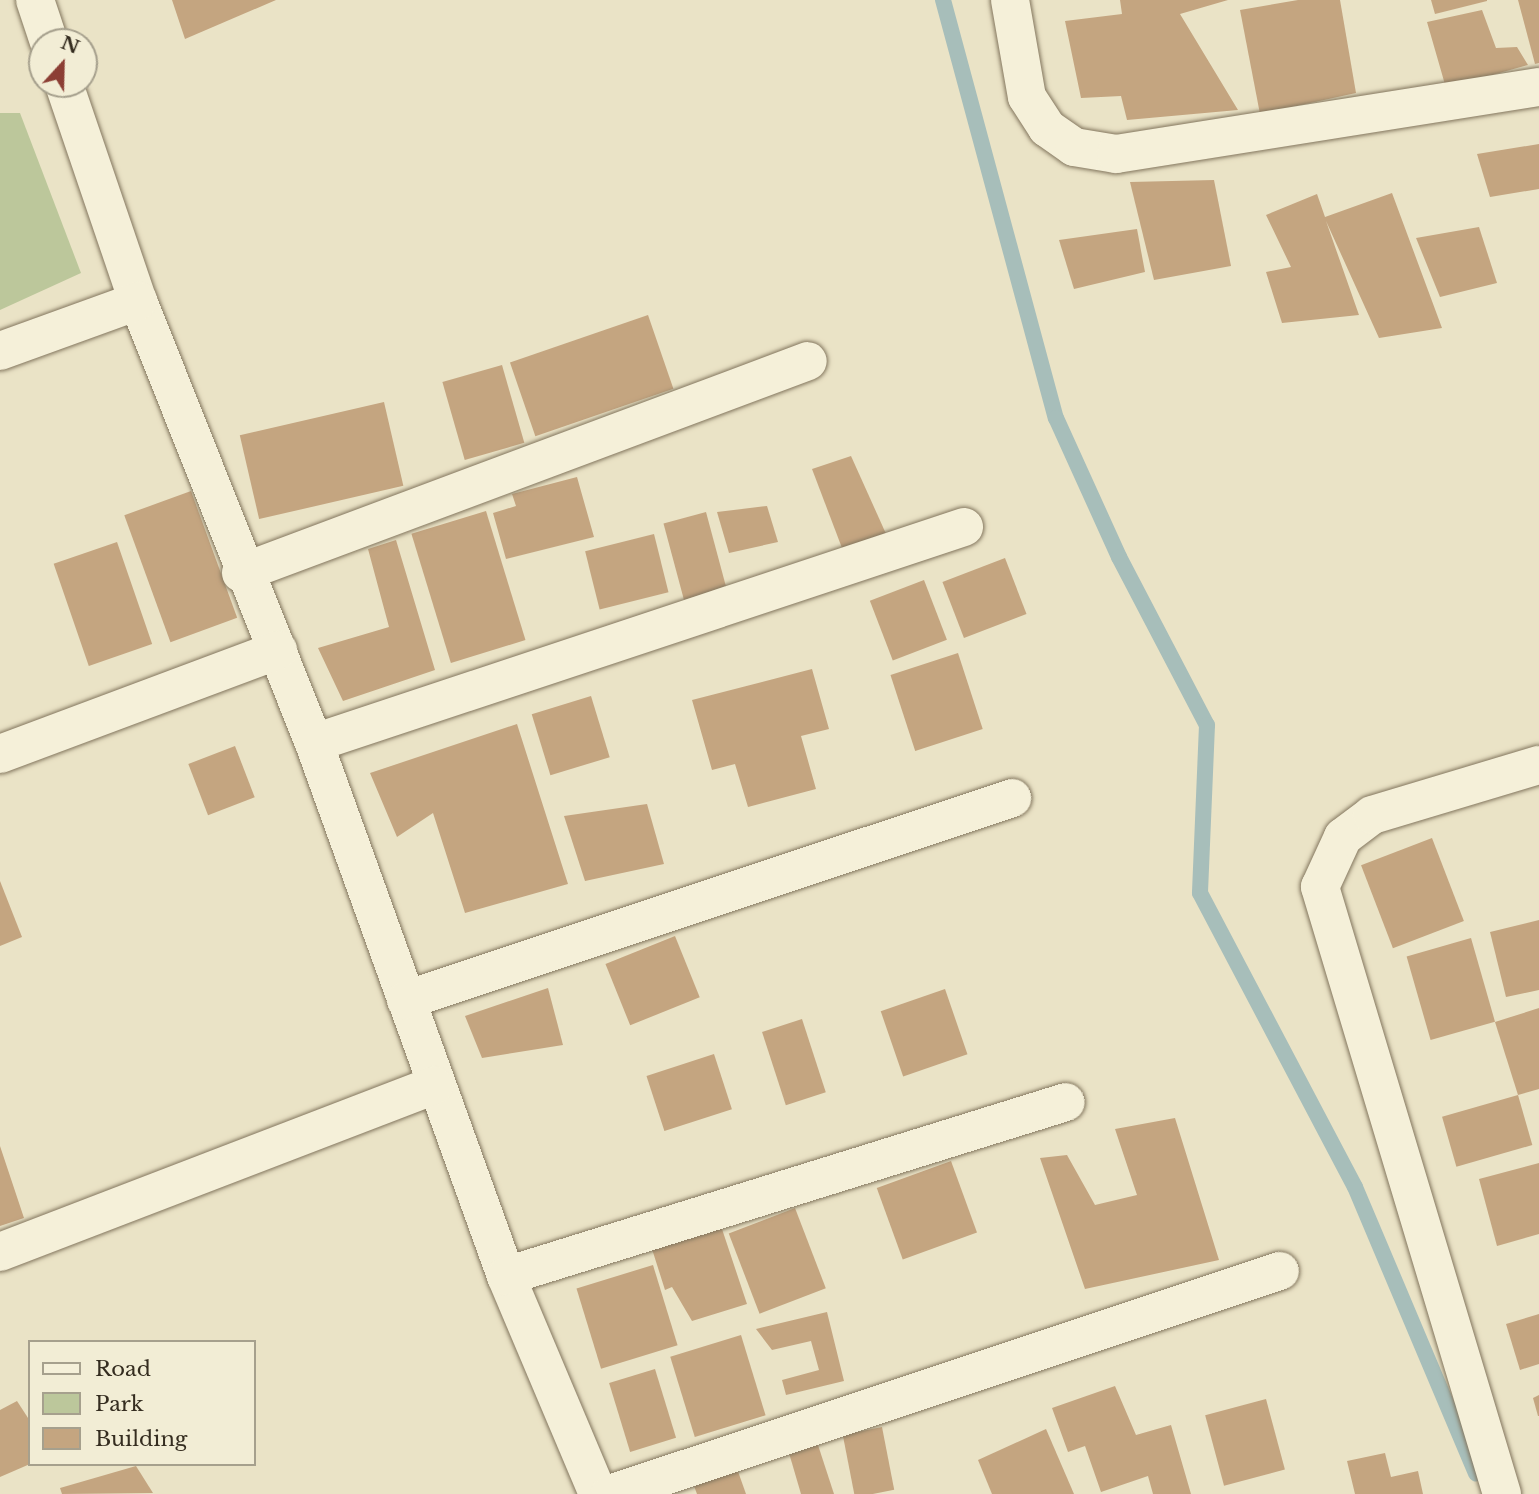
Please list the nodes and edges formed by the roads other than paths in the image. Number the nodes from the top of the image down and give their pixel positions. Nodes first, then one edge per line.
1 (35, 0) edge
2 (1010, 0) edge
3 (45, 28) edge
4 (1539, 86) edge
5 (69, 98) edge
6 (138, 301) junction
7 (0, 351) edge
8 (808, 361) dead end
9 (964, 527) dead end
10 (241, 572) junction
11 (278, 650) junction
12 (314, 743) junction
13 (0, 754) edge
14 (1539, 765) edge
15 (1012, 798) dead end
16 (406, 1000) junction
17 (435, 1085) junction
18 (1066, 1102) dead end
19 (0, 1252) edge
20 (1280, 1271) dead end
21 (506, 1276) junction
22 (598, 1494) edge
23 (610, 1494) edge
24 (1502, 1494) edge

1 - 3 street
2 - 4 street
5 - 6 street
6 - 7 street
6 - 10 street
8 - 10 street
9 - 12 street
10 - 11 street
11 - 12 street
11 - 13 street
12 - 16 street
14 - 24 street
15 - 16 street
16 - 17 street
17 - 19 street
17 - 21 street
18 - 21 street
20 - 23 street
21 - 22 street

